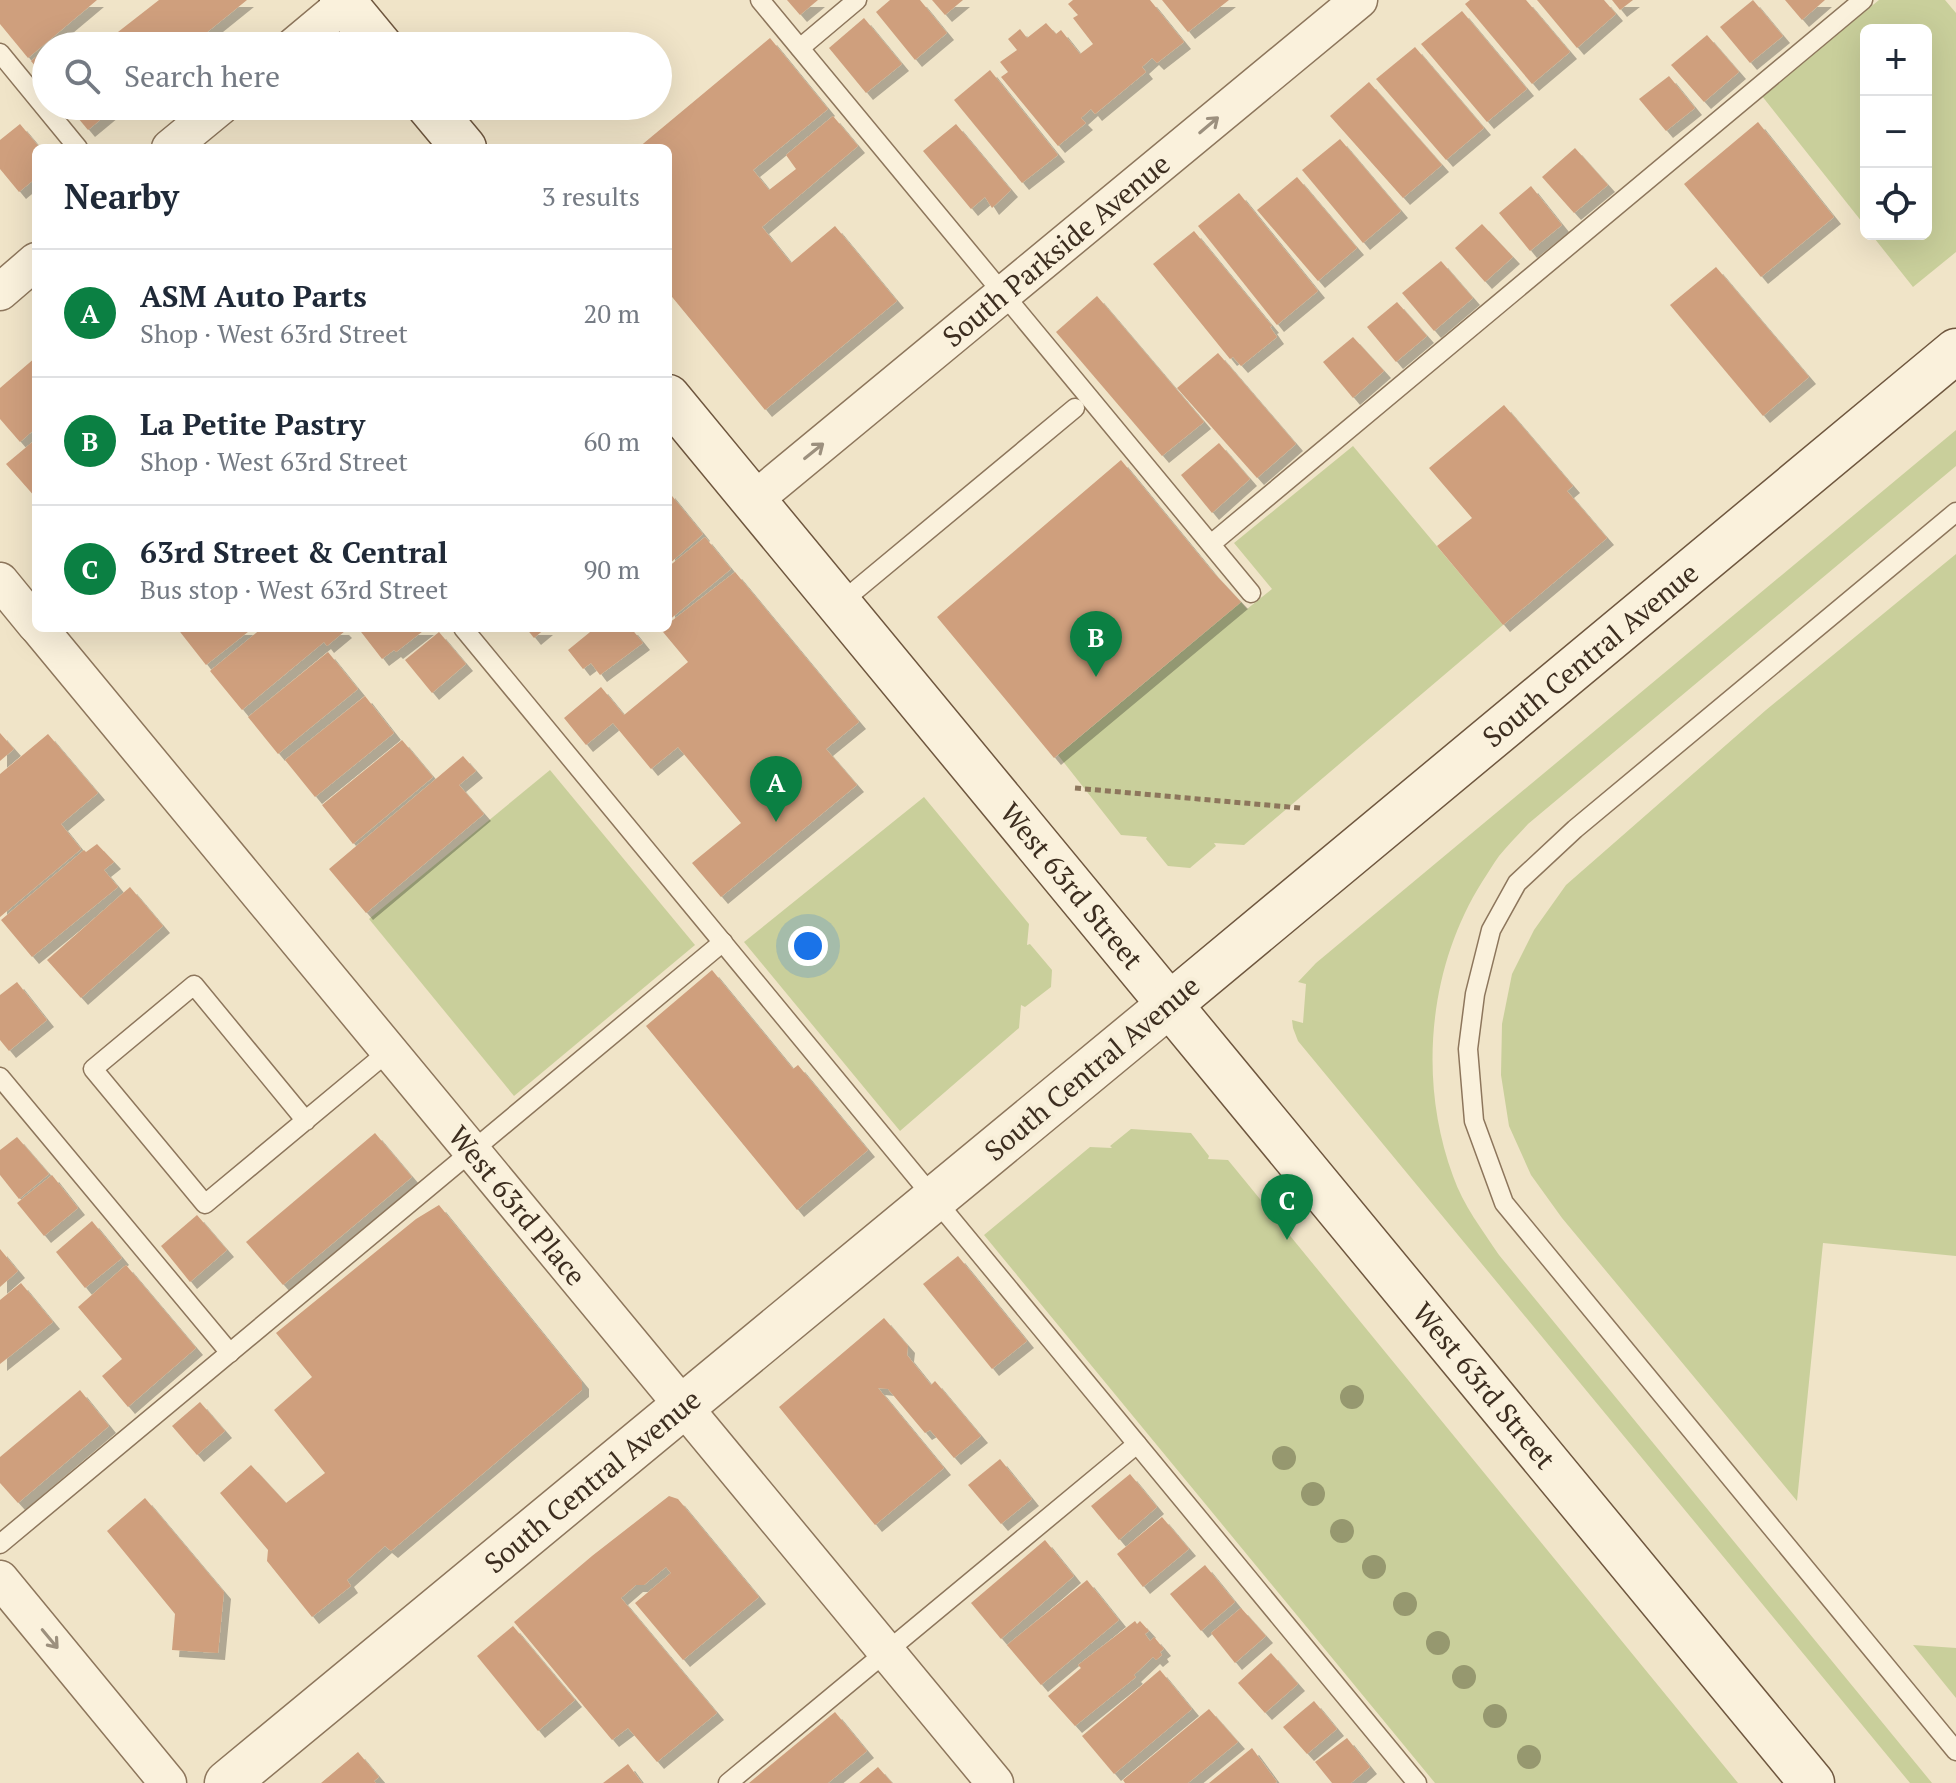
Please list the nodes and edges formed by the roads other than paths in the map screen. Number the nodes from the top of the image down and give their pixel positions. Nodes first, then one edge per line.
1 (760, 0) edge
2 (857, 0) edge
3 (1359, 0) edge
4 (1863, 0) edge
5 (345, 1) edge
6 (310, 32) edge
7 (369, 32) edge
8 (800, 48) junction
9 (0, 53) edge
10 (32, 92) edge
11 (55, 120) edge
12 (204, 120) edge
13 (441, 120) edge
14 (75, 144) edge
15 (175, 144) edge
16 (461, 144) edge
17 (32, 264) edge
18 (0, 292) edge
19 (1004, 295) junction
20 (1956, 351) edge
21 (672, 402) edge
22 (1075, 408) dead end
23 (754, 500) junction
24 (1956, 512) edge
25 (1211, 544) junction
26 (0, 581) edge
27 (1251, 593) dead end
28 (839, 604) junction
29 (32, 620) edge
30 (42, 632) edge
31 (466, 632) edge
32 (723, 942) junction
33 (1169, 1005) junction
34 (389, 1051) junction
35 (0, 1077) edge
36 (306, 1121) junction
37 (472, 1151) junction
38 (934, 1199) junction
39 (230, 1353) junction
40 (683, 1407) junction
41 (1137, 1444) junction
42 (0, 1544) edge
43 (0, 1579) edge
44 (886, 1651) junction
45 (1956, 1751) edge
46 (168, 1783) edge
47 (227, 1783) edge
48 (728, 1783) edge
49 (995, 1783) edge
50 (1417, 1783) edge
51 (1812, 1783) edge

1 - 8 lane
2 - 8 lane
19 -> 3 street, South Parkside Avenue
4 - 25 lane
5 - 6 street
5 - 7 main road
8 - 19 lane
9 - 10 lane
11 - 14 lane
12 - 15 street
13 - 16 main road
17 - 18 street
23 -> 19 street, South Parkside Avenue
19 - 25 lane
20 - 33 main road, South Central Avenue
21 - 23 main road, West 63rd Street
22 - 28 lane
23 - 28 main road, West 63rd Street
24 - 45 lane
25 - 27 lane
26 - 29 street, West 63rd Place
28 - 33 main road, West 63rd Street
30 - 34 street, West 63rd Place
31 - 32 lane
32 - 37 lane
32 - 38 lane
33 - 38 main road, South Central Avenue
33 - 51 main road, West 63rd Street
34 - 36 lane
34 - 37 street, West 63rd Place
35 - 39 lane
36 - 36 lane
37 - 39 lane
37 - 40 street, West 63rd Place
38 - 40 main road, South Central Avenue
38 - 41 lane
39 - 42 lane
40 - 44 street, West 63rd Place
40 - 47 main road, South Central Avenue
41 - 44 lane
41 - 50 lane
43 -> 46 street
44 - 48 lane
44 - 49 street, West 63rd Place

